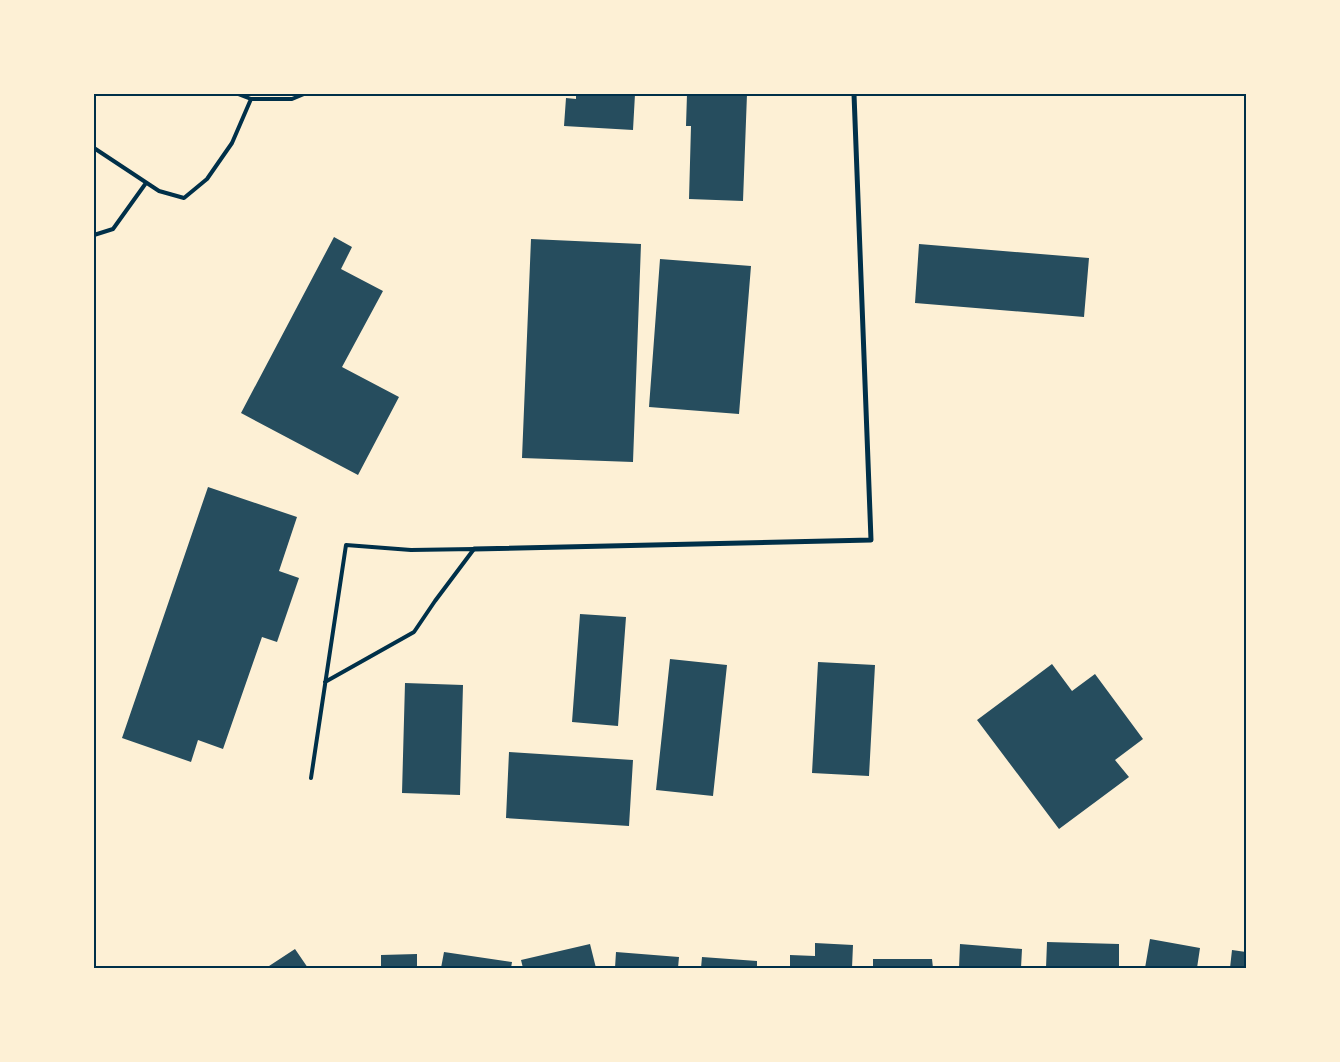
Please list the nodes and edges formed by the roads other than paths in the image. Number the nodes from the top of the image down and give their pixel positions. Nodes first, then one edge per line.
1 (238, 94) edge
2 (304, 94) edge
3 (854, 94) edge
4 (251, 98) junction
5 (94, 148) edge
6 (146, 183) junction
7 (94, 235) edge
8 (474, 549) junction
9 (325, 682) junction
10 (311, 778) dead end

1 - 4 lane
2 - 4 lane
3 - 8 street
4 - 6 lane
5 - 6 lane
6 - 7 lane
8 - 9 lane
8 - 9 lane
9 - 10 lane

